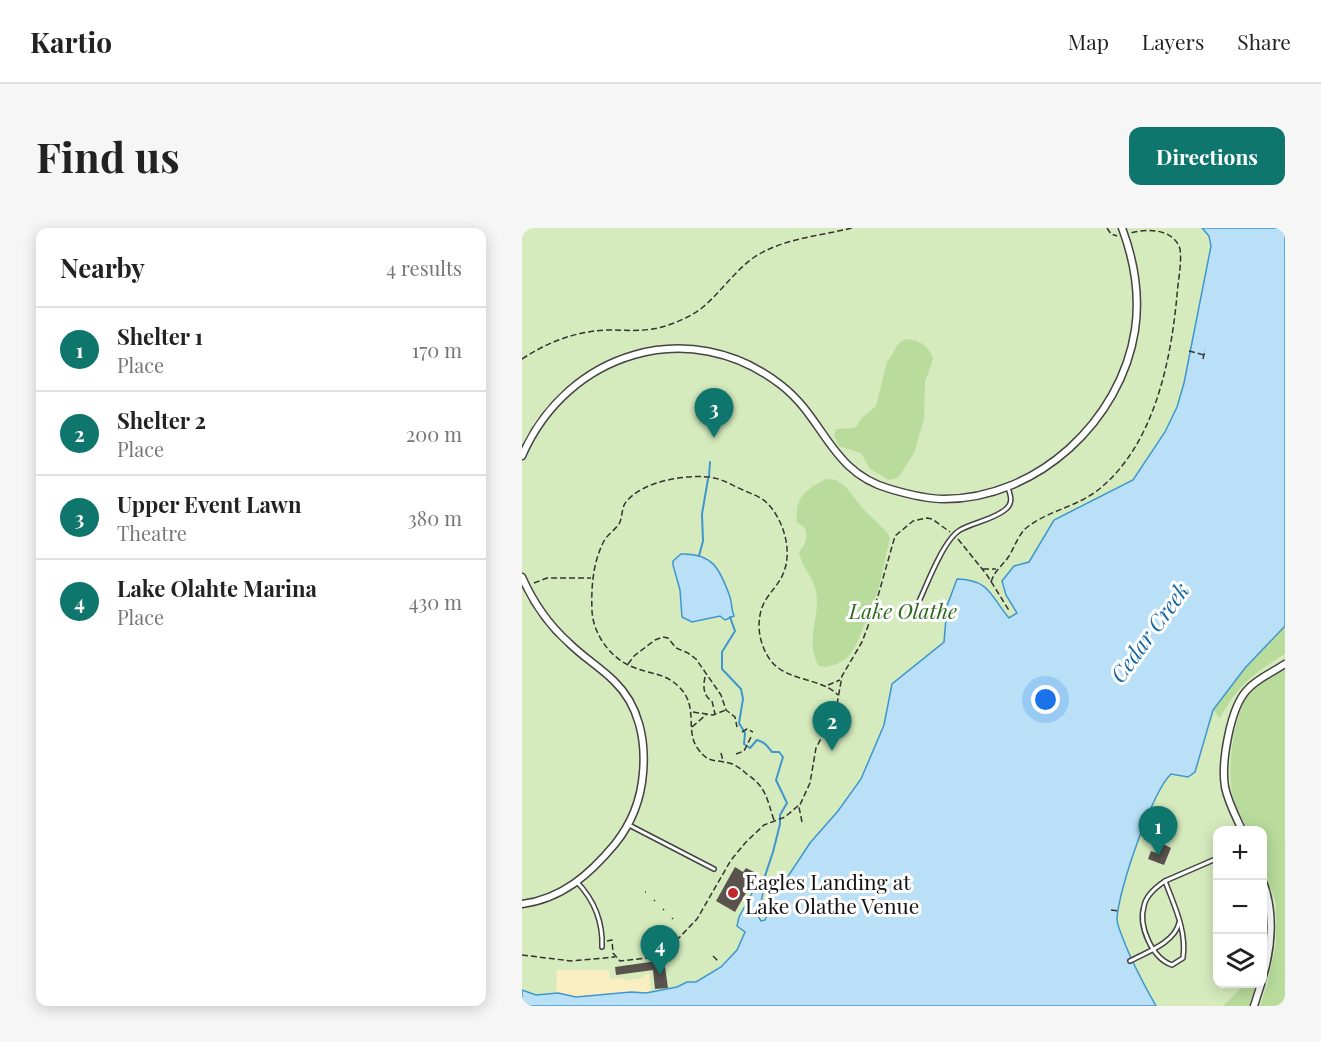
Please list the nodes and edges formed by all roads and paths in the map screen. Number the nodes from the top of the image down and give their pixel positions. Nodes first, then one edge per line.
1 (852, 228) edge
2 (1107, 228) edge
3 (1122, 232) edge
4 (1129, 233) dead end
5 (1205, 350) dead end
6 (1189, 351) dead end
7 (1204, 355) junction
8 (522, 359) edge
9 (1203, 359) dead end
10 (522, 456) edge
11 (1007, 486) junction
12 (950, 532) dead end
13 (956, 537) dead end
14 (982, 569) junction
15 (996, 569) junction
16 (522, 577) edge
17 (593, 578) junction
18 (991, 582) junction
19 (530, 584) dead end
20 (917, 606) dead end
21 (1010, 612) dead end
22 (627, 664) junction
23 (1285, 664) edge
24 (706, 676) junction
25 (841, 680) junction
26 (826, 686) junction
27 (838, 695) junction
28 (726, 710) junction
29 (692, 712) junction
30 (707, 714) junction
31 (715, 714) junction
32 (737, 727) dead end
33 (692, 728) junction
34 (744, 731) dead end
35 (753, 732) dead end
36 (753, 735) dead end
37 (721, 753) dead end
38 (736, 754) dead end
39 (724, 762) junction
40 (800, 805) junction
41 (776, 820) junction
42 (802, 822) dead end
43 (628, 824) junction
44 (1240, 826) edge
45 (1213, 860) edge
46 (714, 869) dead end
47 (1263, 880) edge
48 (1165, 881) junction
49 (578, 882) junction
50 (522, 904) edge
51 (1111, 910) dead end
52 (1119, 911) dead end
53 (1179, 920) junction
54 (602, 942) junction
55 (602, 947) dead end
56 (1153, 948) junction
57 (522, 956) edge
58 (713, 956) dead end
59 (615, 957) junction
60 (1267, 959) edge
61 (1130, 961) dead end
62 (719, 962) dead end
63 (1260, 988) edge
64 (1254, 1006) edge

1 - 8 path
2 - 3 path
3 - 11 street
4 - 15 path
5 - 7 path
6 - 7 path
7 - 9 path
10 - 11 street
11 - 20 lane
12 - 25 path
13 - 14 path
14 - 15 path
14 - 18 path
15 - 18 path
16 - 43 street
17 - 19 path
17 - 22 path
17 - 26 path
18 - 21 path
22 - 24 path
22 - 29 path
23 - 44 street
24 - 28 path
24 - 31 path
25 - 26 path
25 - 27 path
26 - 27 path
27 - 40 path
28 - 31 path
28 - 32 path
29 - 30 path
29 - 33 path
30 - 31 path
30 - 33 path
33 - 39 path
34 - 35 path
36 - 38 path
37 - 39 path
39 - 41 path
40 - 41 path
40 - 42 path
41 - 59 path
43 - 46 lane
43 - 49 street
45 - 48 lane
47 - 60 street
48 - 53 lane
48 - 56 lane
49 - 50 street
49 - 54 lane
51 - 52 path
53 - 56 lane
53 - 56 lane
54 - 55 lane
54 - 59 path
56 - 61 lane
57 - 59 path
58 - 62 path
63 - 64 street

